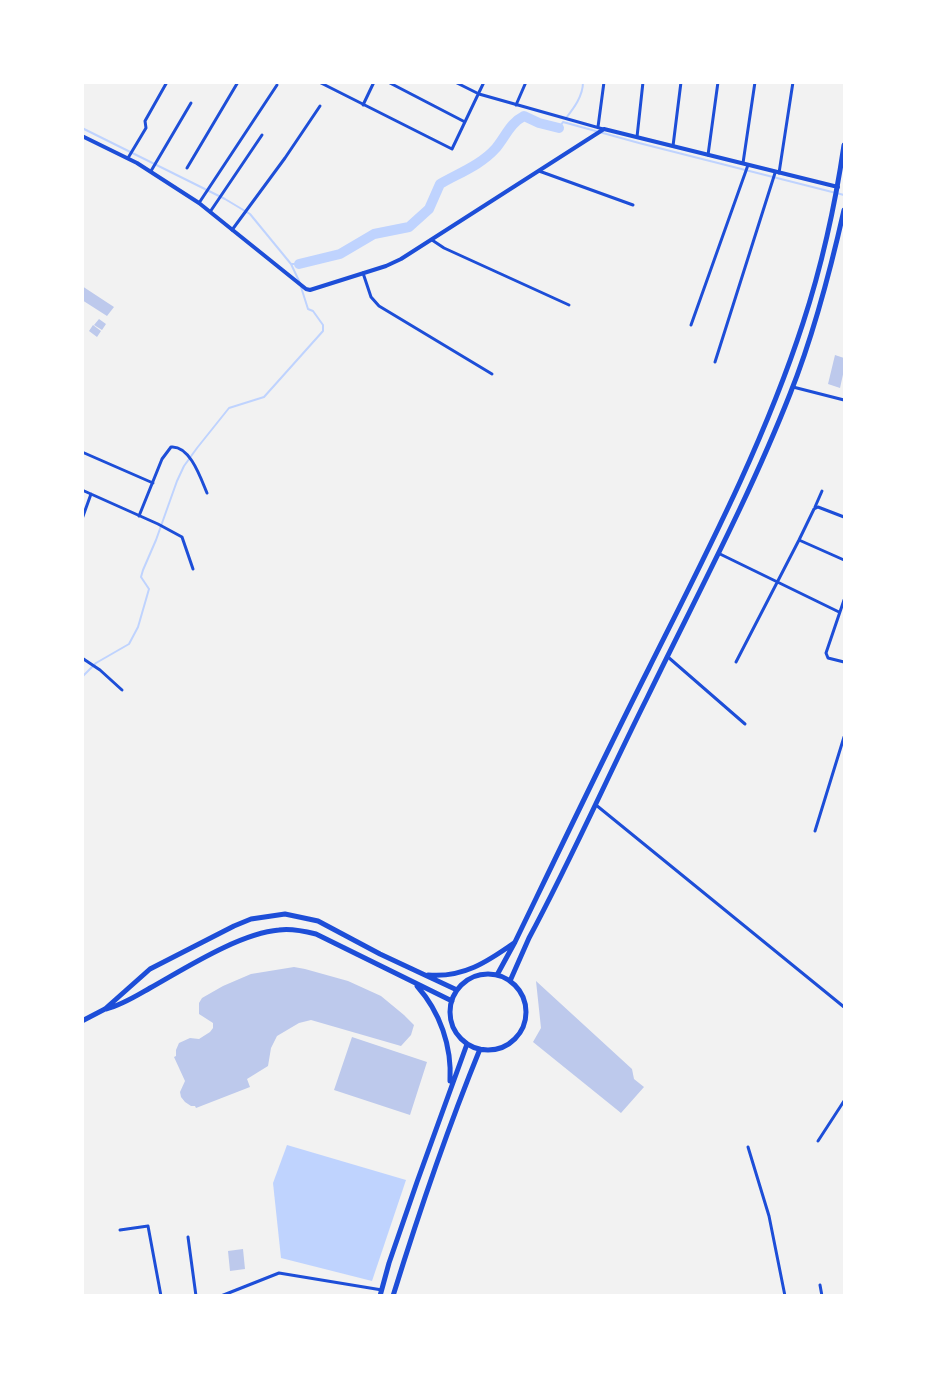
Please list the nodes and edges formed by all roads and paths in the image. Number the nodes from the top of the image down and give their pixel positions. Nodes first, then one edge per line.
1 (167, 82) edge
2 (238, 82) edge
3 (319, 82) edge
4 (374, 82) edge
5 (388, 82) edge
6 (455, 82) edge
7 (484, 82) edge
8 (526, 82) edge
9 (604, 82) edge
10 (643, 82) edge
11 (682, 82) edge
12 (718, 82) edge
13 (755, 82) edge
14 (793, 82) edge
15 (277, 85) dead end
16 (478, 94) junction
17 (191, 104) dead end
18 (363, 105) junction
19 (516, 105) junction
20 (320, 106) dead end
21 (465, 122) junction
22 (598, 127) junction
23 (604, 129) junction
24 (262, 135) dead end
25 (82, 136) edge
26 (636, 138) junction
27 (844, 145) edge
28 (673, 146) junction
29 (708, 155) junction
30 (129, 156) junction
31 (743, 163) junction
32 (748, 165) junction
33 (187, 168) dead end
34 (151, 170) junction
35 (538, 170) junction
36 (777, 173) junction
37 (838, 188) junction
38 (199, 203) junction
39 (633, 205) dead end
40 (844, 210) edge
41 (210, 212) junction
42 (232, 230) junction
43 (432, 240) junction
44 (363, 273) junction
45 (569, 305) dead end
46 (691, 325) dead end
47 (715, 362) dead end
48 (492, 374) dead end
49 (793, 387) junction
50 (844, 400) edge
51 (82, 452) edge
52 (153, 483) junction
53 (82, 490) edge
54 (822, 491) dead end
55 (208, 493) dead end
56 (91, 494) junction
57 (814, 509) junction
58 (140, 516) junction
59 (844, 517) edge
60 (82, 519) edge
61 (799, 540) junction
62 (720, 554) junction
63 (844, 560) edge
64 (193, 569) dead end
65 (778, 582) junction
66 (844, 600) edge
67 (839, 612) junction
68 (667, 657) junction
69 (82, 658) edge
70 (736, 662) dead end
71 (844, 662) edge
72 (122, 690) dead end
73 (745, 724) dead end
74 (844, 737) edge
75 (596, 805) junction
76 (815, 831) dead end
77 (515, 942) junction
78 (423, 974) junction
79 (497, 975) junction
80 (510, 981) junction
81 (416, 984) junction
82 (457, 990) junction
83 (452, 1001) junction
84 (844, 1007) edge
85 (105, 1009) junction
86 (82, 1021) edge
87 (467, 1044) junction
88 (480, 1049) junction
89 (450, 1087) junction
90 (844, 1101) edge
91 (818, 1141) dead end
92 (748, 1148) dead end
93 (120, 1230) dead end
94 (188, 1237) dead end
95 (820, 1285) dead end
96 (381, 1293) edge
97 (161, 1296) edge
98 (196, 1296) edge
99 (221, 1296) edge
100 (393, 1296) edge
101 (785, 1296) edge
102 (822, 1296) edge

1 - 30 street
2 - 33 street
3 - 18 street
4 - 18 street
5 - 21 street
6 - 16 street
7 - 16 street
8 - 19 street
9 - 22 street
10 - 26 street
11 - 28 street
12 - 29 street
13 - 31 street
14 - 36 street
15 - 38 street
16 - 19 street
16 - 21 street
17 - 34 street
18 - 21 street
19 - 22 street
20 - 42 street
22 - 23 street
23 - 26 street
23 - 35 street
24 - 41 street
25 - 30 street
26 - 28 street
27 - 37 highway
28 - 29 street
29 - 31 street
30 - 34 street
31 - 32 street
32 - 36 street
32 - 46 street
34 - 38 street
35 - 39 street
35 - 43 street
36 - 37 street
36 - 47 street
37 - 77 highway
38 - 41 street
40 - 49 highway
41 - 42 street
42 - 44 street
43 - 44 street
43 - 45 street
44 - 48 street
49 - 50 street
49 - 62 highway
51 - 52 street
52 - 55 street
52 - 58 street
53 - 56 street
54 - 57 street
56 - 58 street
56 - 60 street
57 - 59 street
57 - 61 street
58 - 64 street
61 - 63 street
61 - 65 street
62 - 65 street
62 - 68 highway
65 - 67 street
65 - 70 street
66 - 67 street
67 - 71 street
68 - 73 street
68 - 75 highway
69 - 72 street
74 - 76 street
75 - 80 highway
75 - 84 street
77 - 78 highway
77 - 79 highway
78 - 82 highway
78 - 85 highway
79 - 80 highway
79 - 82 highway
80 - 88 highway
81 - 83 highway
81 - 85 highway
81 - 89 highway
82 - 83 highway
83 - 87 highway
85 - 86 highway
87 - 88 highway
87 - 89 highway
88 - 100 highway
89 - 96 highway
90 - 91 street
92 - 101 street
93 - 97 street
94 - 98 street
95 - 102 street
96 - 99 street

